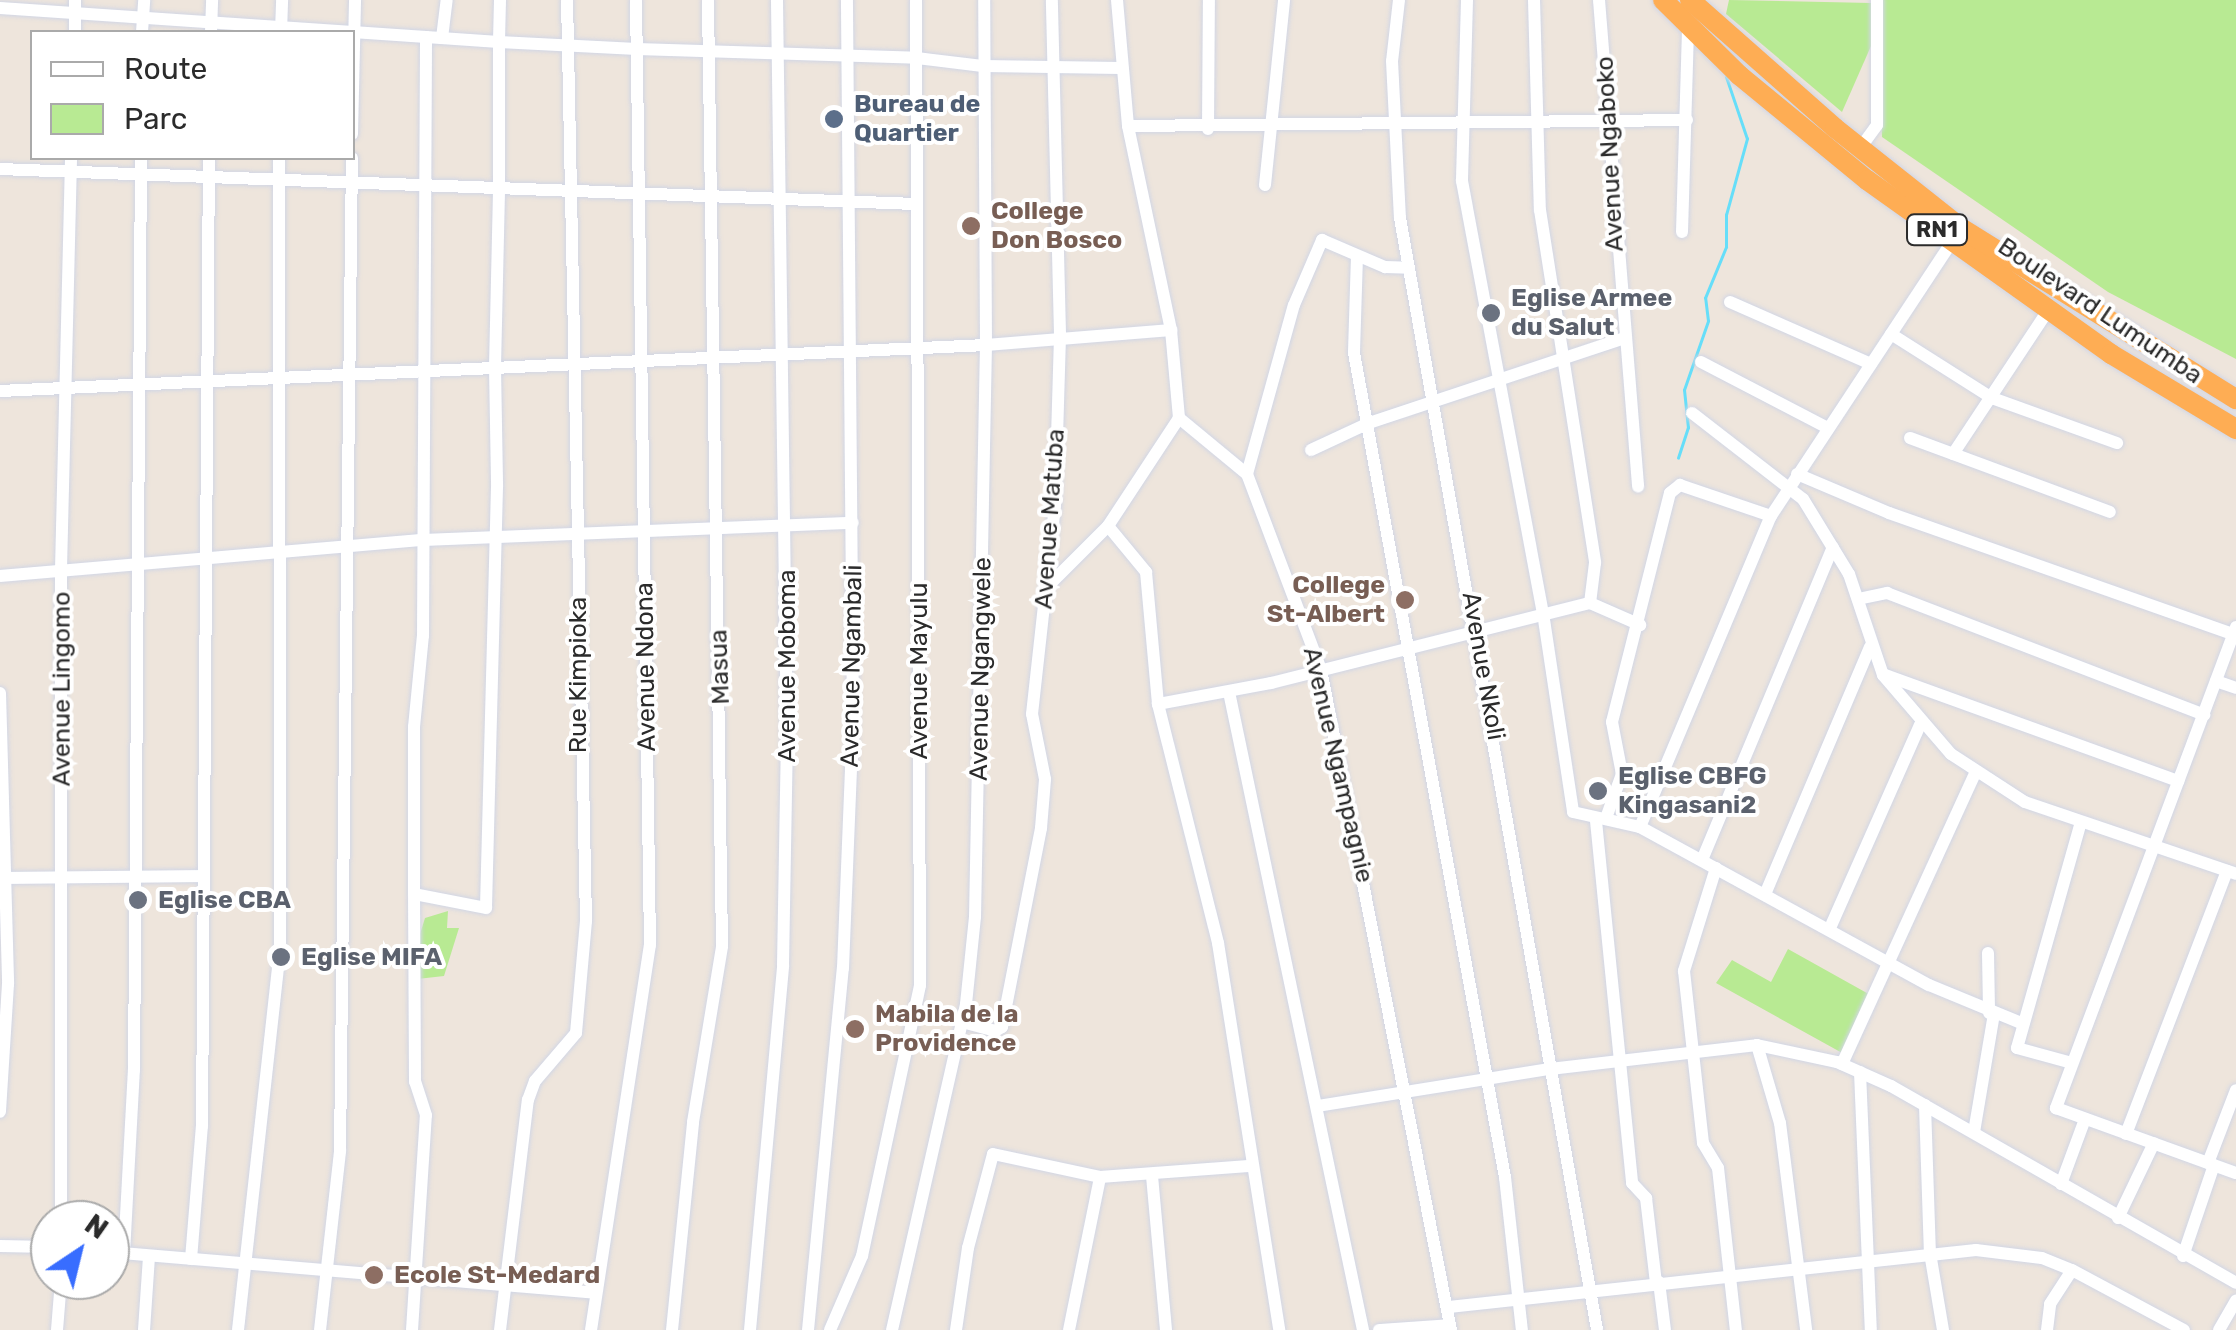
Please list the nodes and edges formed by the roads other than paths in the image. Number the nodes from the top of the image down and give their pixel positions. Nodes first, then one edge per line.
1 (144, 0) edge
2 (212, 0) edge
3 (282, 0) edge
4 (354, 0) edge
5 (447, 0) edge
6 (500, 0) edge
7 (567, 0) edge
8 (636, 0) edge
9 (708, 0) edge
10 (776, 0) edge
11 (846, 0) edge
12 (916, 0) edge
13 (984, 0) edge
14 (1052, 0) edge
15 (1117, 0) edge
16 (1210, 0) edge
17 (1284, 0) edge
18 (1399, 0) edge
19 (1467, 0) edge
20 (1534, 0) edge
21 (1599, 0) edge
22 (1663, 0) edge
23 (1690, 0) edge
24 (1877, 0) edge
25 (75, 6) edge
26 (0, 8) edge
27 (1688, 24) junction
28 (142, 26) edge
29 (211, 29) edge
30 (281, 30) edge
31 (354, 30) edge
32 (355, 32) edge
33 (426, 37) junction
34 (442, 38) junction
35 (499, 42) junction
36 (568, 46) junction
37 (636, 49) junction
38 (778, 51) junction
39 (710, 52) junction
40 (848, 55) junction
41 (917, 58) junction
42 (983, 66) junction
43 (1054, 68) junction
44 (1120, 68) junction
45 (1686, 120) junction
46 (1536, 122) junction
47 (1608, 122) junction
48 (1393, 123) junction
49 (1460, 123) junction
50 (1128, 126) junction
51 (1275, 126) junction
52 (1208, 129) junction
53 (1861, 148) junction
54 (140, 160) edge
55 (209, 160) edge
56 (279, 160) edge
57 (352, 160) edge
58 (71, 165) edge
59 (0, 169) edge
60 (140, 176) junction
61 (209, 180) junction
62 (279, 182) junction
63 (1266, 185) dead end
64 (352, 186) junction
65 (424, 188) junction
66 (499, 192) junction
67 (571, 194) junction
68 (641, 195) junction
69 (711, 196) junction
70 (780, 197) junction
71 (849, 200) junction
72 (916, 204) junction
73 (1682, 232) dead end
74 (1952, 241) junction
75 (1357, 256) junction
76 (1410, 268) junction
77 (1730, 302) dead end
78 (2049, 309) junction
79 (1171, 330) junction
80 (1060, 334) junction
81 (1891, 334) junction
82 (1624, 338) junction
83 (920, 345) junction
84 (986, 345) junction
85 (850, 348) junction
86 (782, 352) junction
87 (716, 354) junction
88 (642, 358) junction
89 (1560, 362) junction
90 (1701, 362) dead end
91 (575, 364) junction
92 (1871, 364) junction
93 (495, 367) junction
94 (423, 372) junction
95 (351, 376) junction
96 (277, 379) junction
97 (207, 383) junction
98 (1501, 383) junction
99 (143, 388) junction
100 (66, 390) junction
101 (0, 391) edge
102 (1992, 398) junction
103 (2236, 399) edge
104 (1435, 400) junction
105 (1692, 413) dead end
106 (1178, 418) junction
107 (1368, 423) junction
108 (1828, 428) junction
109 (2236, 428) edge
110 (1910, 438) dead end
111 (2117, 443) dead end
112 (1310, 450) dead end
113 (1953, 454) junction
114 (1246, 474) junction
115 (1793, 479) junction
116 (1638, 486) dead end
117 (2110, 512) dead end
118 (1771, 516) junction
119 (853, 523) junction
120 (787, 524) junction
121 (1108, 526) junction
122 (717, 528) junction
123 (644, 531) junction
124 (579, 536) junction
125 (423, 540) junction
126 (495, 540) junction
127 (349, 546) junction
128 (1833, 547) junction
129 (279, 552) junction
130 (207, 557) junction
131 (140, 563) junction
132 (61, 568) junction
133 (0, 576) edge
134 (1048, 587) junction
135 (1858, 599) junction
136 (1590, 604) junction
137 (1543, 612) junction
138 (1640, 625) junction
139 (2235, 631) edge
140 (1477, 632) junction
141 (1410, 646) junction
142 (1870, 647) junction
143 (1320, 670) junction
144 (1883, 675) junction
145 (2216, 681) junction
146 (2236, 688) edge
147 (1230, 692) junction
148 (0, 693) edge
149 (1158, 704) junction
150 (2204, 715) junction
151 (1920, 726) junction
152 (1976, 771) junction
153 (2178, 782) junction
154 (2, 812) edge
155 (1601, 819) junction
156 (2081, 822) junction
157 (1640, 827) junction
158 (2154, 845) junction
159 (1702, 860) junction
160 (1716, 868) junction
161 (2231, 872) edge
162 (62, 876) junction
163 (135, 876) junction
164 (202, 876) junction
165 (7, 878) junction
166 (1766, 892) junction
167 (414, 894) junction
168 (1830, 928) junction
169 (1988, 953) dead end
170 (1888, 961) junction
171 (1991, 1013) junction
172 (962, 1022) junction
173 (2021, 1023) junction
174 (1758, 1046) junction
175 (1690, 1052) junction
176 (2072, 1063) junction
177 (1618, 1064) junction
178 (1842, 1064) junction
179 (1550, 1069) junction
180 (1860, 1072) junction
181 (1485, 1080) junction
182 (2236, 1090) edge
183 (1408, 1093) junction
184 (1318, 1106) junction
185 (1924, 1106) junction
186 (0, 1108) edge
187 (2085, 1120) junction
188 (1974, 1132) junction
189 (2126, 1134) junction
190 (2154, 1143) junction
191 (2211, 1164) junction
192 (1248, 1166) junction
193 (2236, 1173) edge
194 (1152, 1176) junction
195 (1100, 1178) junction
196 (2060, 1184) junction
197 (61, 1200) edge
198 (122, 1200) edge
199 (2118, 1218) junction
200 (0, 1246) edge
201 (30, 1247) edge
202 (1930, 1252) junction
203 (130, 1254) edge
204 (149, 1256) junction
205 (2183, 1256) junction
206 (1866, 1258) junction
207 (191, 1259) junction
208 (246, 1262) junction
209 (1799, 1266) junction
210 (329, 1269) junction
211 (2072, 1270) junction
212 (1732, 1274) junction
213 (416, 1276) junction
214 (504, 1282) junction
215 (1658, 1282) junction
216 (2236, 1283) edge
217 (1593, 1290) junction
218 (595, 1294) junction
219 (1518, 1298) junction
220 (59, 1300) edge
221 (2236, 1300) edge
222 (1448, 1307) junction
223 (1450, 1327) edge
224 (57, 1330) edge
225 (144, 1330) edge
226 (238, 1330) edge
227 (320, 1330) edge
228 (412, 1330) edge
229 (500, 1330) edge
230 (590, 1330) edge
231 (672, 1330) edge
232 (750, 1330) edge
233 (808, 1330) edge
234 (830, 1330) edge
235 (892, 1330) edge
236 (956, 1330) edge
237 (1069, 1330) edge
238 (1166, 1330) edge
239 (1278, 1330) edge
240 (1362, 1330) edge
241 (1379, 1330) edge
242 (1522, 1330) edge
243 (1597, 1330) edge
244 (1665, 1330) edge
245 (1736, 1330) edge
246 (1806, 1330) edge
247 (1870, 1330) edge
248 (1943, 1330) edge
249 (2047, 1330) edge
250 (2184, 1330) edge
251 (2218, 1330) edge

1 - 28 street
2 - 29 street
3 - 30 street
4 - 31 street
5 - 34 street
6 - 35 street
7 - 36 street, Rue Kimpioka
8 - 37 street, Avenue Ndona
9 - 39 street, Masua
10 - 38 street, Avenue Moboma
11 - 40 street, Avenue Ngambali
12 - 41 street, Avenue Mayulu
13 - 42 street, Avenue Ngangwele
14 - 43 street, Avenue Matuba
15 - 44 street
16 - 52 street
17 - 51 street
18 - 48 street, Avenue Nkoli
19 - 49 street
20 - 46 street
21 - 47 street, Avenue Ngaboko
22 - 27 highway, Boulevard Lumumba / RN1
23 - 53 highway, Boulevard Lumumba / RN1
24 - 53 street
25 - 26 street
25 - 28 street
27 - 45 street
27 - 74 highway, Boulevard Lumumba / RN1
28 - 29 street
29 - 30 street
32 - 33 street
33 - 34 street
33 - 65 street
34 - 35 street
35 - 36 street
35 - 66 street
36 - 37 street
36 - 67 street, Rue Kimpioka
37 - 39 street
37 - 68 street, Avenue Ndona
38 - 39 street
38 - 40 street
38 - 70 street, Avenue Moboma
39 - 69 street, Masua
40 - 41 street
40 - 71 street, Avenue Ngambali
41 - 42 street
41 - 72 street, Avenue Mayulu
42 - 43 street
42 - 84 street, Avenue Ngangwele
43 - 44 street
43 - 80 street, Avenue Matuba
44 - 50 street
45 - 47 street
45 - 73 street
46 - 47 street
46 - 49 street
46 - 89 street
47 - 82 street, Avenue Ngaboko
48 - 49 street
48 - 51 street
48 - 76 street, Avenue Nkoli
49 - 98 street
50 - 52 street
50 - 79 street
51 - 52 street
51 - 63 street
53 - 103 highway, Boulevard Lumumba / RN1
54 - 60 street
55 - 61 street
56 - 62 street
57 - 64 street
58 - 59 street
58 - 60 street
58 - 100 street, Avenue Lingomo
60 - 61 street
60 - 99 street
61 - 62 street
61 - 97 street
62 - 64 street
62 - 96 street
64 - 65 street
64 - 95 street
65 - 66 street
65 - 94 street
66 - 67 street
66 - 93 street
67 - 68 street
67 - 91 street, Rue Kimpioka
68 - 69 street
68 - 88 street, Avenue Ndona
69 - 70 street
69 - 87 street, Masua
70 - 71 street
70 - 86 street, Avenue Moboma
71 - 72 street
71 - 85 street, Avenue Ngambali
72 - 83 street, Avenue Mayulu
74 - 78 highway, Boulevard Lumumba / RN1
74 - 81 street
75 - 76 street
75 - 107 street
75 - 114 street
76 - 104 street, Avenue Nkoli
77 - 92 street
78 - 102 street
78 - 109 highway, Boulevard Lumumba / RN1
79 - 80 street
79 - 106 street
80 - 84 street
80 - 134 street, Avenue Matuba
81 - 92 street
81 - 102 street
82 - 89 street
82 - 116 street, Avenue Ngaboko
83 - 84 street
83 - 85 street
83 - 234 street, Avenue Mayulu
84 - 172 street, Avenue Ngangwele
85 - 86 street
85 - 119 street, Avenue Ngambali
86 - 87 street
86 - 120 street, Avenue Moboma
87 - 88 street
87 - 122 street, Masua
88 - 91 street
88 - 123 street, Avenue Ndona
89 - 98 street
89 - 136 street
90 - 108 street
91 - 93 street
91 - 124 street, Rue Kimpioka
92 - 108 street
93 - 94 street
93 - 126 street
94 - 95 street
94 - 125 street
95 - 96 street
95 - 127 street
96 - 97 street
96 - 129 street
97 - 99 street
97 - 130 street
98 - 104 street
98 - 137 street
99 - 100 street
99 - 131 street
100 - 101 street
100 - 132 street, Avenue Lingomo
102 - 111 street
102 - 113 street
104 - 107 street
104 - 140 street, Avenue Nkoli
105 - 115 street
106 - 114 street, Avenue Ngampagnie
106 - 121 street
107 - 112 street
107 - 141 street
108 - 115 street
110 - 113 street
113 - 117 street
114 - 143 street, Avenue Ngampagnie
115 - 118 street
115 - 128 street
115 - 139 street
118 - 138 street
118 - 157 street
119 - 120 street
119 - 233 street, Avenue Ngambali
120 - 122 street
120 - 232 street, Avenue Moboma
121 - 134 street
121 - 149 street
122 - 123 street
122 - 231 street, Masua
123 - 124 street
123 - 218 street, Avenue Ndona
124 - 126 street
124 - 214 street, Rue Kimpioka
125 - 126 street
125 - 127 street
125 - 167 street
126 - 167 street
127 - 129 street
127 - 210 street
128 - 135 street
128 - 159 street
129 - 130 street
129 - 208 street
130 - 131 street
130 - 164 street
131 - 132 street
131 - 163 street
132 - 133 street
132 - 162 street, Avenue Lingomo
134 - 172 street, Avenue Matuba
135 - 142 street
135 - 150 street
136 - 137 street
136 - 138 street
137 - 140 street
137 - 155 street
138 - 155 street
139 - 145 street
140 - 141 street
140 - 179 street, Avenue Nkoli
141 - 143 street
141 - 181 street
142 - 144 street
142 - 166 street
143 - 147 street
143 - 183 street, Avenue Ngampagnie
144 - 151 street
144 - 153 street
145 - 146 street
145 - 150 street
147 - 149 street
147 - 184 street
148 - 154 street
149 - 192 street
150 - 153 street
151 - 152 street
151 - 168 street
152 - 156 street
152 - 170 street
153 - 158 street
154 - 165 street
155 - 157 street
155 - 177 street
156 - 158 street
156 - 173 street
157 - 159 street
158 - 161 street
158 - 176 street
159 - 160 street
160 - 166 street
160 - 175 street
161 - 189 street
162 - 163 street
162 - 165 street
162 - 197 street, Avenue Lingomo
163 - 164 street
163 - 198 street
164 - 207 street
165 - 186 street
166 - 168 street
167 - 213 street
168 - 170 street
169 - 171 street
170 - 171 street
170 - 178 street
171 - 173 street
171 - 188 street
172 - 235 street, Avenue Ngangwele
173 - 176 street
174 - 175 street
174 - 178 street
174 - 209 street
175 - 177 street
175 - 212 street
176 - 187 street
177 - 179 street
177 - 215 street
178 - 180 street
179 - 181 street
179 - 217 street, Avenue Nkoli
180 - 185 street
180 - 206 street
181 - 183 street
181 - 219 street
182 - 191 street
183 - 184 street
183 - 222 street, Avenue Ngampagnie
184 - 240 street
185 - 188 street
185 - 202 street
187 - 189 street
187 - 196 street
188 - 196 street
189 - 190 street
190 - 191 street
190 - 199 street
191 - 193 street
191 - 205 street
192 - 194 street
192 - 239 street
194 - 195 street
194 - 238 street
195 - 236 street
195 - 237 street
196 - 199 street
199 - 205 street
200 - 201 street
202 - 206 street
202 - 211 street
202 - 248 street
203 - 204 street
204 - 207 street
204 - 225 street
205 - 216 street
206 - 209 street
206 - 247 street
207 - 208 street
208 - 210 street
208 - 226 street
209 - 212 street
209 - 246 street
210 - 213 street
210 - 227 street
211 - 249 street
211 - 250 street
212 - 215 street
212 - 245 street
213 - 214 street
213 - 228 street
214 - 218 street
214 - 229 street, Rue Kimpioka
215 - 217 street
215 - 244 street
217 - 219 street
217 - 243 street, Avenue Nkoli
218 - 230 street, Avenue Ndona
219 - 222 street
219 - 242 street
220 - 224 street
221 - 251 street
222 - 223 street, Avenue Ngampagnie
223 - 241 street

